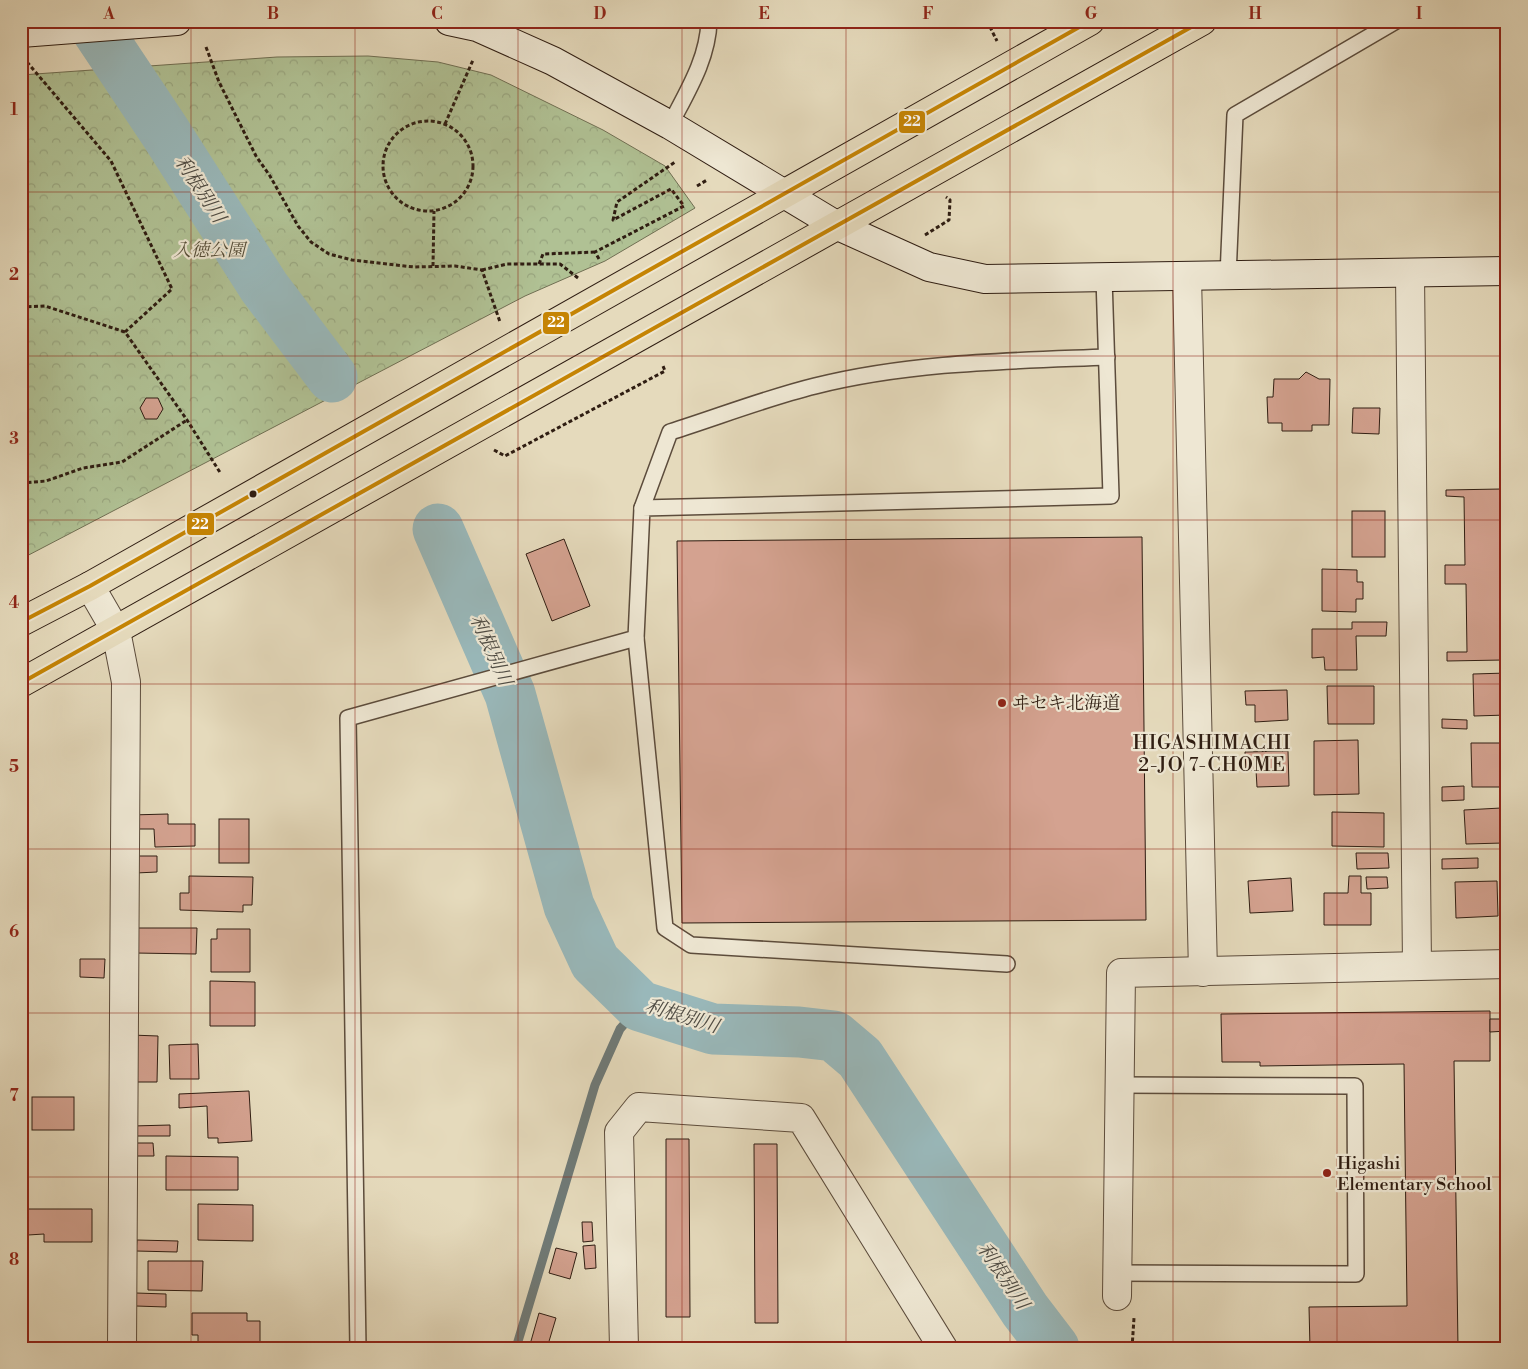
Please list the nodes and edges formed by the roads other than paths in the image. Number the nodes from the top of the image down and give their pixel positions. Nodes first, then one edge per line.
1 (449, 21) edge
2 (709, 21) edge
3 (1090, 21) edge
4 (1202, 21) edge
5 (1396, 21) edge
6 (167, 22) edge
7 (26, 32) edge
8 (670, 125) junction
9 (784, 194) junction
10 (836, 225) junction
11 (1507, 271) edge
12 (1410, 273) junction
13 (1187, 276) junction
14 (1228, 276) junction
15 (1104, 278) junction
16 (1107, 357) junction
17 (642, 508) junction
18 (90, 586) junction
19 (21, 622) edge
20 (116, 631) junction
21 (636, 638) junction
22 (21, 683) edge
23 (1007, 964) dead end
24 (1507, 964) edge
25 (1417, 966) junction
26 (1203, 972) junction
27 (1120, 1086) junction
28 (1123, 1295) joint
29 (122, 1348) edge
30 (358, 1348) edge
31 (624, 1348) edge
32 (942, 1348) edge

1 - 8 street
2 - 8 lane
3 - 9 highway
4 - 10 highway
5 - 14 lane
6 - 7 street
8 - 9 street
9 - 10 street
9 - 18 highway
10 - 15 street
10 - 20 highway
11 - 12 street
12 - 14 street
12 - 25 street
13 - 14 street
13 - 15 street
13 - 26 street
15 - 16 lane
16 - 17 lane
16 - 17 lane
17 - 21 lane
18 - 19 highway
18 - 20 street
20 - 22 highway
20 - 29 street
21 - 23 lane
21 - 30 lane
24 - 25 street
25 - 26 street
26 - 27 street
27 - 28 street
27 - 28 lane
31 - 32 street

